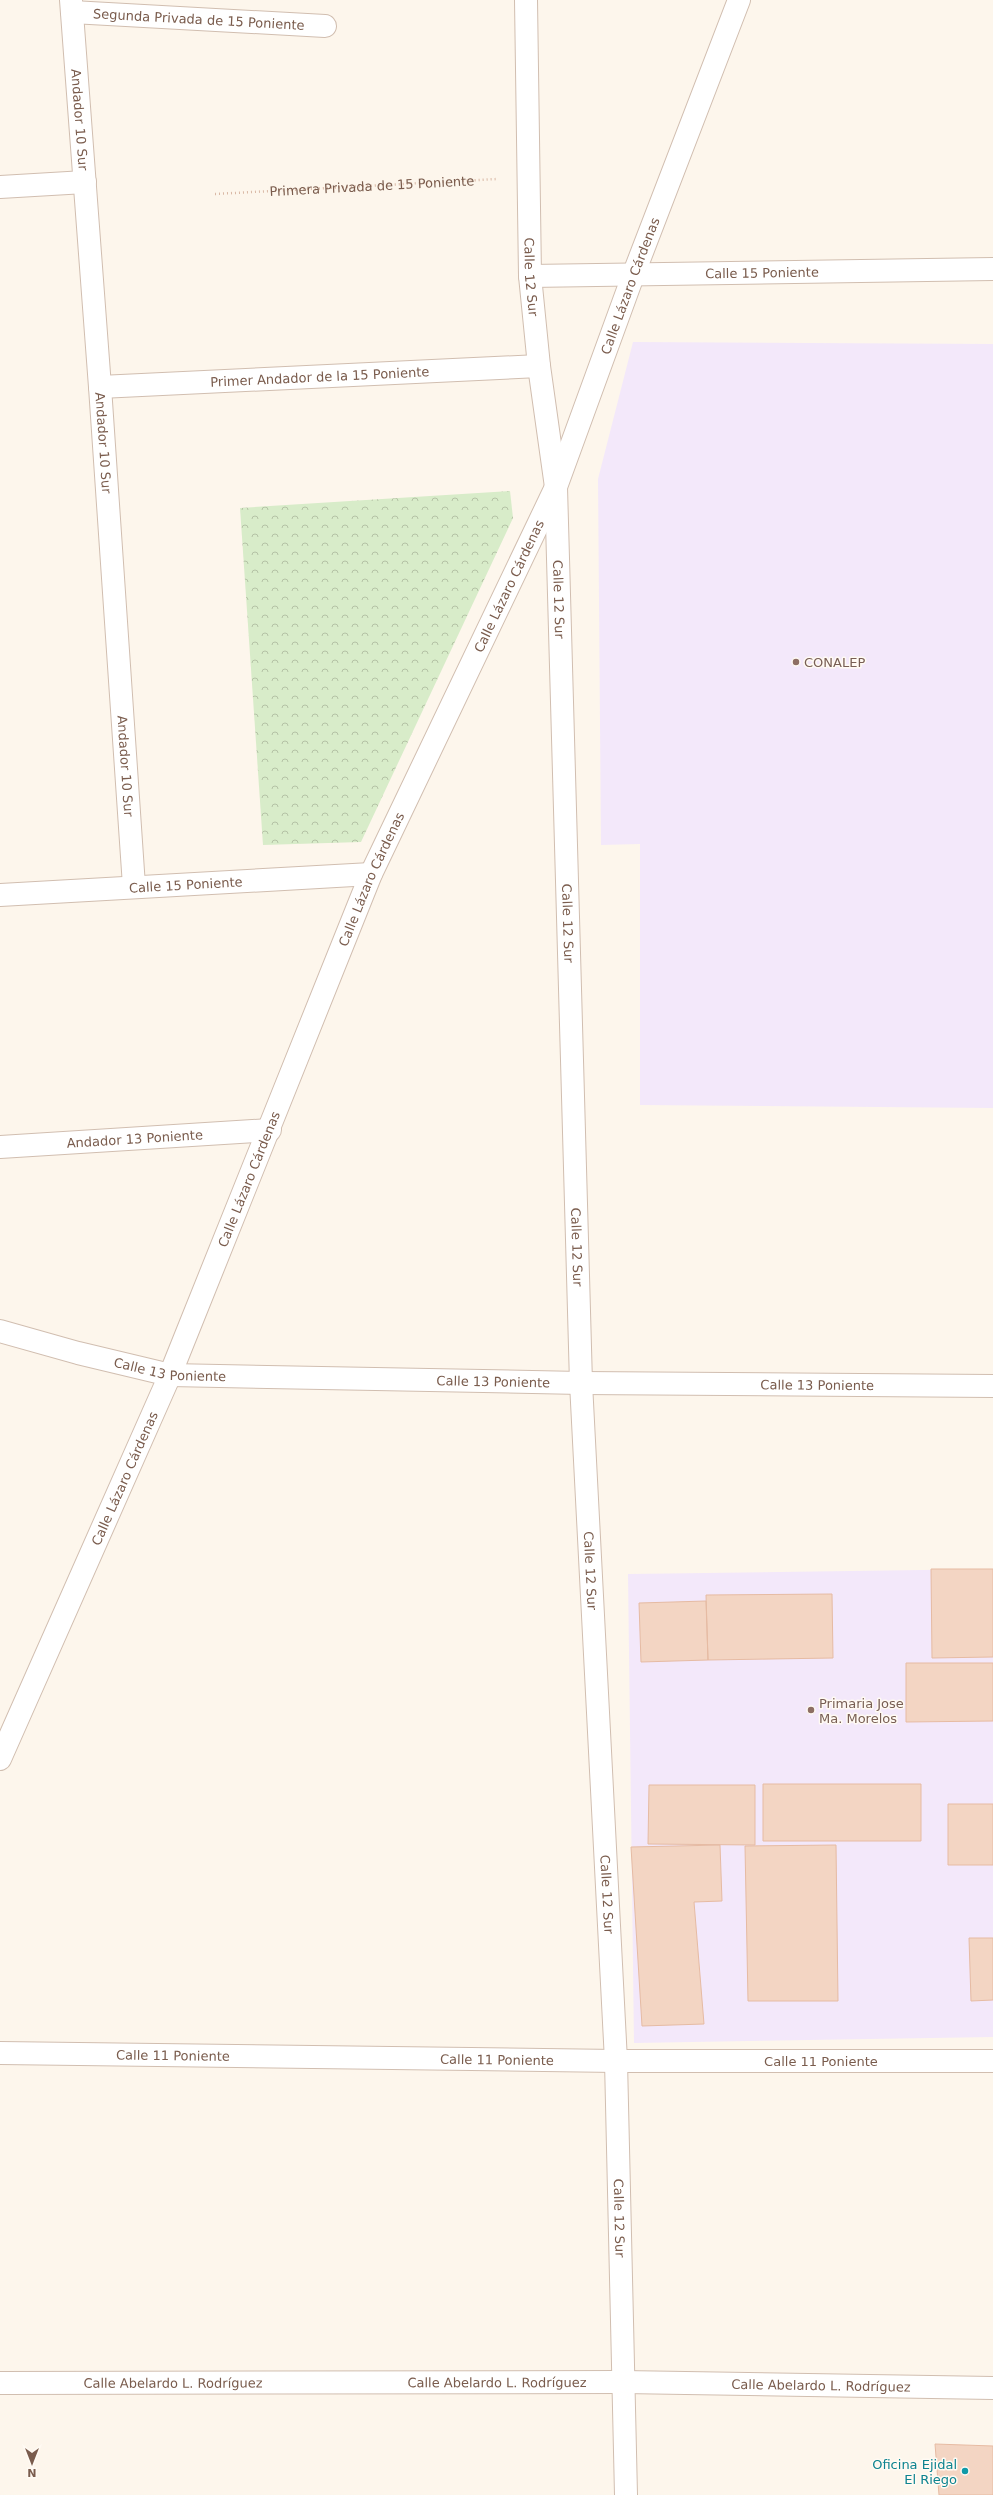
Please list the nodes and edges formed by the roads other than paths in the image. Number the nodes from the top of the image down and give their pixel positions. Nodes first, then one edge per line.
1 (526, 0) edge
2 (739, 0) edge
3 (72, 6) edge
4 (324, 26) dead end
5 (85, 182) junction
6 (0, 187) edge
7 (993, 269) edge
8 (634, 273) junction
9 (530, 276) junction
10 (539, 366) junction
11 (100, 387) junction
12 (556, 487) junction
13 (371, 874) junction
14 (134, 886) junction
15 (0, 895) edge
16 (270, 1130) junction
17 (0, 1147) edge
18 (0, 1331) edge
19 (170, 1375) junction
20 (581, 1383) junction
21 (993, 1386) edge
22 (0, 1759) edge
23 (0, 2053) edge
24 (616, 2061) junction
25 (993, 2061) edge
26 (623, 2382) junction
27 (0, 2383) edge
28 (993, 2388) edge
29 (626, 2495) edge

1 - 9 street, Calle 12 Sur
2 - 8 street, Calle Lázaro Cárdenas
3 - 4 street, Segunda Privada de 15 Poniente
3 - 5 street, Andador 10 Sur
5 - 6 street
5 - 11 street, Andador 10 Sur
7 - 8 street, Calle 15 Poniente
8 - 9 street, Calle 15 Poniente
8 - 12 street, Calle Lázaro Cárdenas
9 - 10 street, Calle 12 Sur
10 - 11 street, Primer Andador de la 15 Poniente
10 - 12 street, Calle 12 Sur
11 - 14 street, Andador 10 Sur
12 - 13 street, Calle Lázaro Cárdenas
12 - 20 street, Calle 12 Sur
13 - 14 street, Calle 15 Poniente
13 - 16 street, Calle Lázaro Cárdenas
14 - 15 street, Calle 15 Poniente
16 - 17 street, Andador 13 Poniente
16 - 19 street, Calle Lázaro Cárdenas
18 - 19 street, Calle 13 Poniente
19 - 20 street, Calle 13 Poniente
19 - 22 street, Calle Lázaro Cárdenas
20 - 21 street, Calle 13 Poniente
20 - 24 street, Calle 12 Sur
23 - 24 street, Calle 11 Poniente
24 - 25 street, Calle 11 Poniente
24 - 26 street, Calle 12 Sur
26 - 27 street, Calle Abelardo L. Rodríguez
26 - 28 street, Calle Abelardo L. Rodríguez
26 - 29 street, Calle 12 Sur

